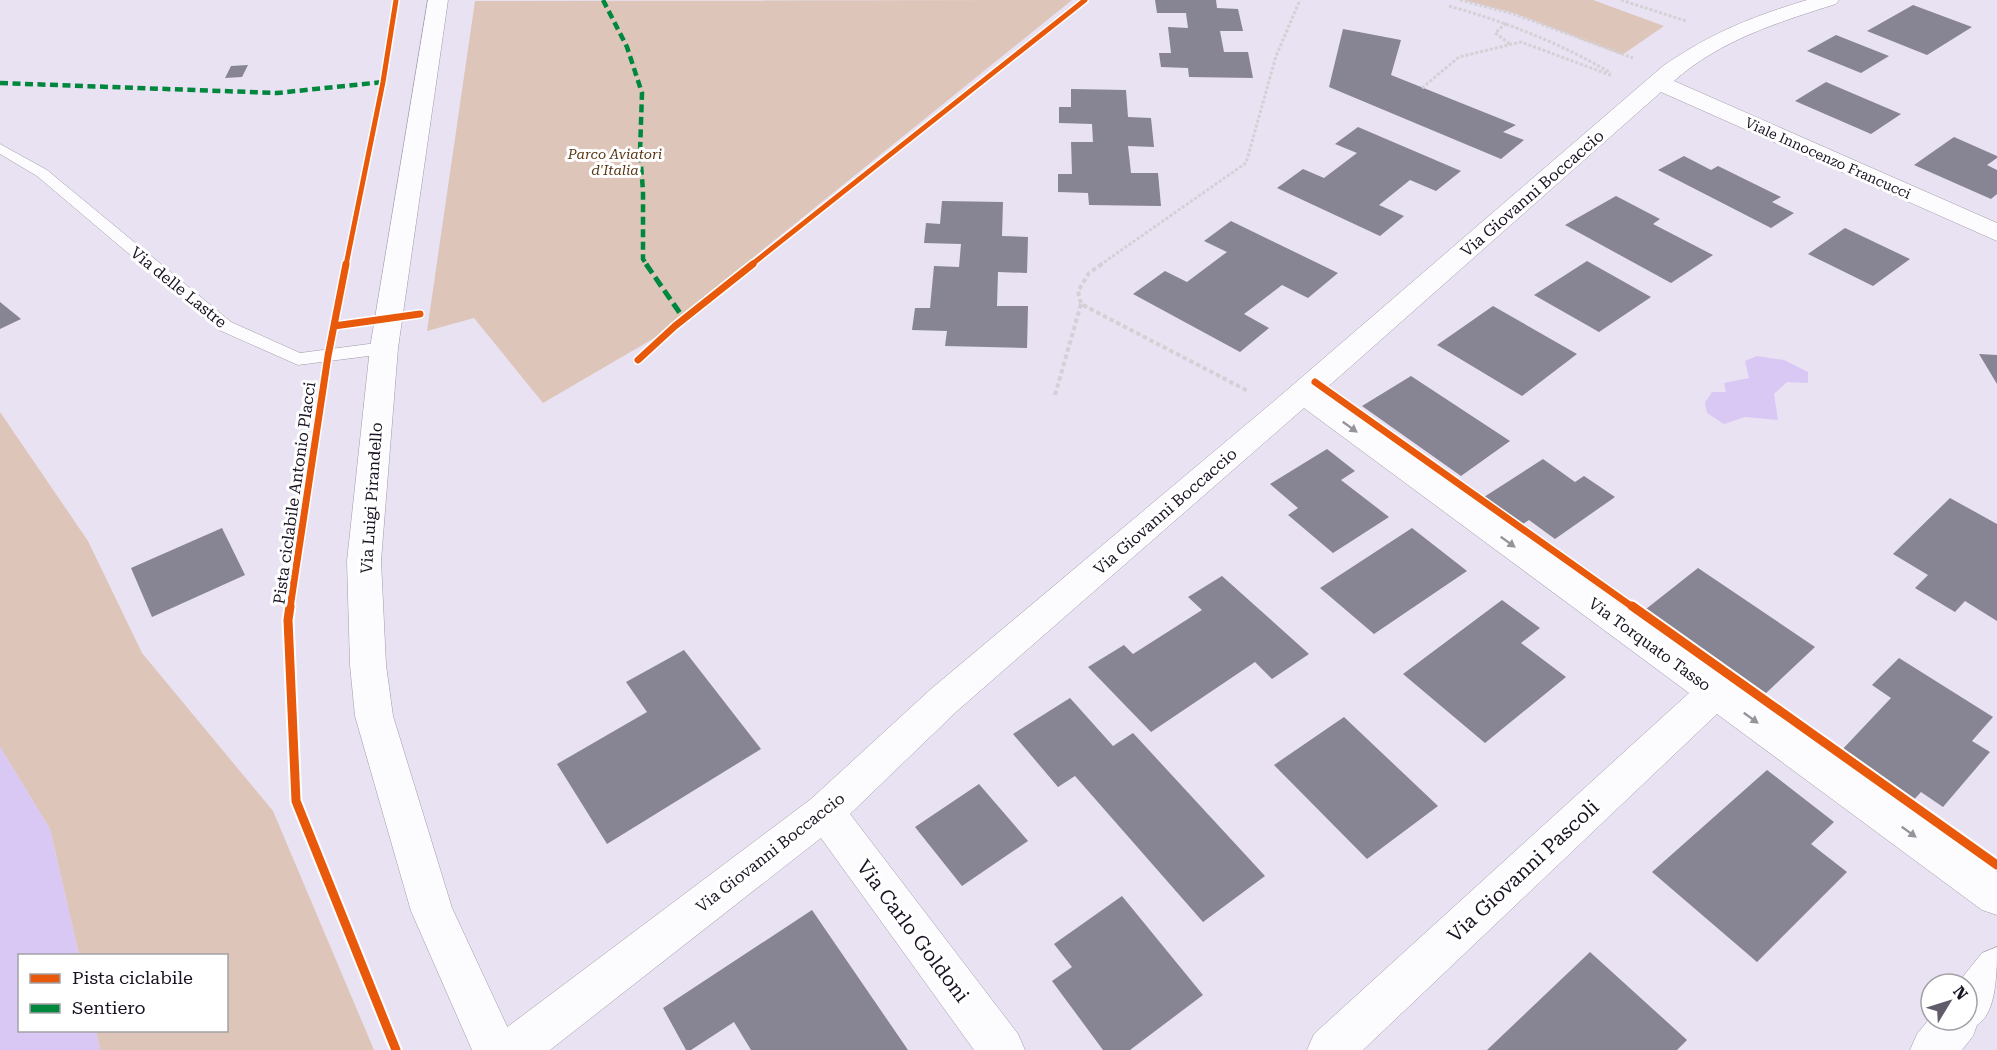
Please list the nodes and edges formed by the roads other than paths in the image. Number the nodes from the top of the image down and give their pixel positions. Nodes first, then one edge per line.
1 (438, 0) edge
2 (1829, 0) edge
3 (1660, 83) junction
4 (0, 148) edge
5 (1997, 233) edge
6 (384, 348) junction
7 (1303, 393) junction
8 (1716, 692) junction
9 (825, 812) junction
10 (1997, 896) edge
11 (1997, 968) edge
12 (1979, 991) edge
13 (1947, 1032) edge
14 (495, 1050) edge
15 (513, 1050) edge
16 (1002, 1050) edge
17 (1330, 1050) edge
18 (1933, 1050) edge

1 - 6 street, Via Luigi Pirandello
2 - 3 street, Via Giovanni Boccaccio
3 - 5 street, Viale Innocenzo Francucci
3 - 7 street, Via Giovanni Boccaccio
4 - 6 lane, Via delle Lastre
6 - 14 street, Via Luigi Pirandello
7 -> 8 street, Via Torquato Tasso
7 - 9 street, Via Giovanni Boccaccio
8 -> 10 street, Via Torquato Tasso
8 - 17 street, Via Giovanni Pascoli
9 - 15 street, Via Giovanni Boccaccio
9 - 16 street, Via Carlo Goldoni
11 - 12 street
13 - 18 street

